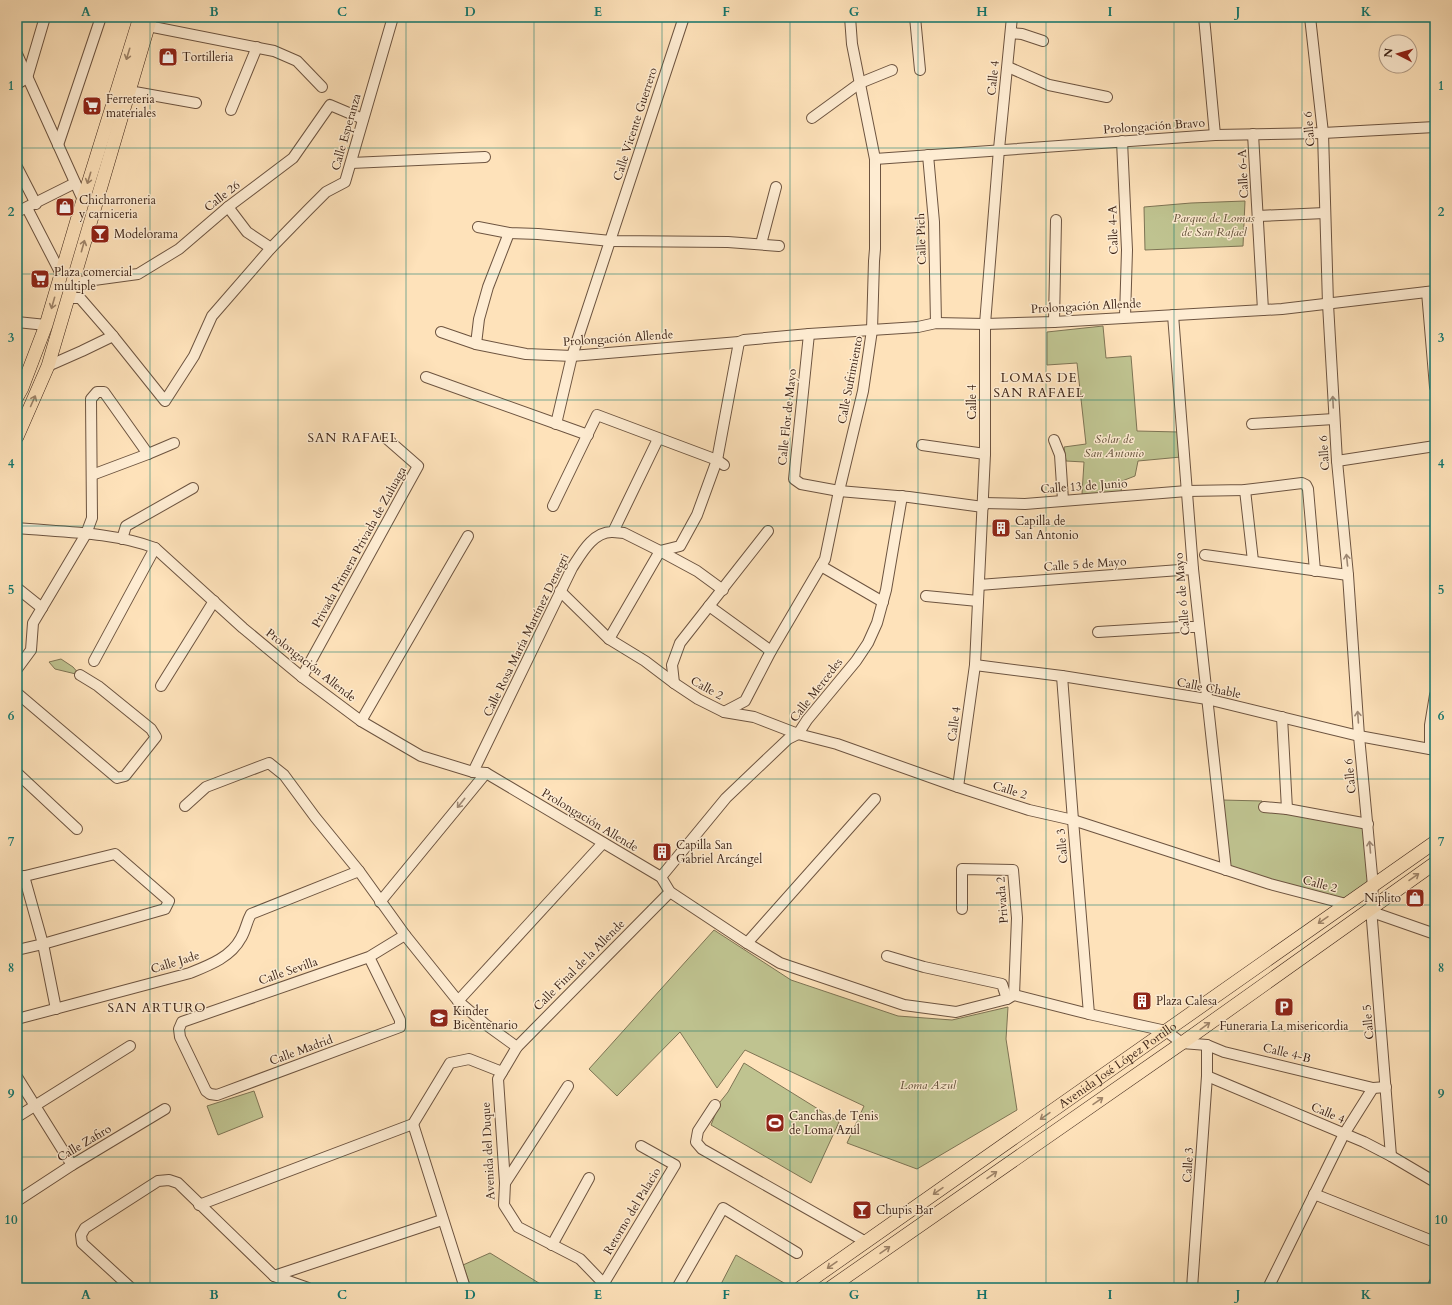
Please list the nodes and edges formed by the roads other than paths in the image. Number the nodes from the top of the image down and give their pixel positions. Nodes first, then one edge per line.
1 (44, 17) edge
2 (101, 17) edge
3 (393, 17) edge
4 (684, 17) edge
5 (850, 17) edge
6 (915, 17) edge
7 (1012, 17) edge
8 (1204, 17) edge
9 (1310, 17) edge
10 (144, 19) edge
11 (1011, 33) junction
12 (1043, 41) dead end
13 (257, 48) junction
14 (17, 54) edge
15 (1008, 67) junction
16 (892, 70) dead end
17 (920, 70) dead end
18 (27, 78) junction
19 (860, 83) junction
20 (17, 84) edge
21 (322, 87) dead end
22 (129, 91) junction
23 (1107, 97) dead end
24 (196, 103) dead end
25 (117, 109) junction
26 (232, 110) dead end
27 (812, 118) dead end
28 (363, 119) junction
29 (1435, 127) edge
30 (1323, 132) junction
31 (1253, 134) junction
32 (1215, 135) junction
33 (1122, 141) junction
34 (58, 145) junction
35 (999, 149) junction
36 (928, 155) junction
37 (485, 157) dead end
38 (874, 159) junction
39 (351, 163) junction
40 (17, 167) edge
41 (75, 183) junction
42 (776, 187) dead end
43 (83, 200) junction
44 (31, 206) junction
45 (228, 207) junction
46 (17, 212) edge
47 (1325, 213) junction
48 (1258, 216) junction
49 (1056, 220) dead end
50 (478, 227) dead end
51 (509, 232) junction
52 (611, 240) junction
53 (761, 244) junction
54 (779, 246) dead end
55 (271, 248) junction
56 (61, 274) junction
57 (72, 283) junction
58 (1431, 292) edge
59 (68, 298) junction
60 (1328, 304) junction
61 (1262, 310) junction
62 (1173, 315) junction
63 (1125, 317) junction
64 (17, 322) edge
65 (1054, 322) junction
66 (936, 323) junction
67 (985, 324) junction
68 (46, 325) junction
69 (872, 330) junction
70 (441, 332) dead end
71 (809, 334) junction
72 (114, 336) junction
73 (739, 342) junction
74 (476, 344) junction
75 (572, 356) junction
76 (48, 366) junction
77 (426, 377) dead end
78 (1435, 387) edge
79 (17, 397) edge
80 (1334, 419) junction
81 (556, 424) junction
82 (1252, 424) dead end
83 (588, 435) junction
84 (17, 437) edge
85 (386, 438) dead end
86 (658, 439) junction
87 (1054, 440) dead end
88 (174, 443) dead end
89 (922, 445) dead end
90 (1435, 446) edge
91 (148, 454) junction
92 (985, 454) junction
93 (1337, 461) junction
94 (720, 462) junction
95 (92, 475) junction
96 (193, 488) dead end
97 (1246, 490) junction
98 (1187, 491) junction
99 (839, 492) junction
100 (902, 496) junction
101 (1063, 500) junction
102 (983, 505) junction
103 (553, 506) dead end
104 (17, 528) edge
105 (768, 531) dead end
106 (613, 532) junction
107 (86, 534) junction
108 (468, 536) dead end
109 (122, 539) junction
110 (155, 548) junction
111 (660, 551) junction
112 (1205, 555) dead end
113 (1253, 561) junction
114 (821, 566) junction
115 (1193, 569) junction
116 (1315, 571) junction
117 (1348, 575) junction
118 (979, 585) junction
119 (17, 588) edge
120 (723, 590) junction
121 (560, 591) junction
122 (926, 596) dead end
123 (978, 601) junction
124 (214, 602) junction
125 (883, 602) junction
126 (710, 606) junction
127 (42, 608) junction
128 (1198, 627) junction
129 (1098, 632) dead end
130 (609, 639) junction
131 (770, 651) junction
132 (94, 661) dead end
133 (975, 665) junction
134 (17, 669) edge
135 (80, 676) dead end
136 (1062, 676) junction
137 (302, 677) junction
138 (674, 683) junction
139 (160, 686) dead end
140 (17, 693) edge
141 (1207, 699) junction
142 (1435, 699) edge
143 (724, 712) junction
144 (1282, 717) junction
145 (361, 721) junction
146 (798, 734) junction
147 (1359, 736) junction
148 (1433, 750) edge
149 (473, 772) junction
150 (486, 773) junction
151 (17, 774) edge
152 (958, 788) junction
153 (875, 799) dead end
154 (185, 806) dead end
155 (1264, 807) dead end
156 (1287, 809) junction
157 (1073, 820) junction
158 (1368, 824) junction
159 (77, 829) dead end
160 (1435, 842) edge
161 (603, 843) junction
162 (1435, 863) edge
163 (1226, 870) junction
164 (359, 871) junction
165 (21, 877) edge
166 (661, 877) junction
167 (1373, 886) junction
168 (670, 892) junction
169 (380, 902) junction
170 (1346, 904) junction
171 (962, 909) dead end
172 (1371, 910) junction
173 (1435, 934) edge
174 (405, 935) junction
175 (747, 943) junction
176 (43, 944) junction
177 (17, 950) edge
178 (369, 956) junction
179 (887, 956) dead end
180 (1010, 997) junction
181 (458, 1001) junction
182 (56, 1009) junction
183 (1089, 1014) junction
184 (17, 1019) edge
185 (1166, 1031) junction
186 (1182, 1043) junction
187 (1207, 1045) junction
188 (130, 1046) dead end
189 (517, 1047) junction
190 (500, 1076) junction
191 (1207, 1076) junction
192 (17, 1077) edge
193 (568, 1086) dead end
194 (1386, 1087) junction
195 (1373, 1088) junction
196 (210, 1094) joint
197 (715, 1105) dead end
198 (35, 1106) junction
199 (165, 1109) dead end
200 (17, 1117) edge
201 (413, 1124) junction
202 (1344, 1134) junction
203 (641, 1146) dead end
204 (1392, 1156) junction
205 (72, 1165) junction
206 (589, 1178) dead end
207 (1435, 1182) edge
208 (505, 1183) junction
209 (1314, 1194) junction
210 (17, 1201) edge
211 (199, 1205) junction
212 (442, 1220) junction
213 (866, 1242) junction
214 (1435, 1242) edge
215 (552, 1245) junction
216 (797, 1252) dead end
217 (274, 1276) junction
218 (1435, 1282) edge
219 (604, 1287) edge
220 (131, 1288) edge
221 (308, 1288) edge
222 (465, 1288) edge
223 (677, 1288) edge
224 (800, 1288) edge
225 (830, 1288) edge
226 (1192, 1288) edge
227 (1268, 1288) edge
228 (1432, 1288) edge

1 - 18 street
2 - 34 street
3 - 28 street, Calle Esperanza
4 - 52 street, Calle Vicente Guerrero
5 - 19 street, Calle Sufrimiento
6 - 17 street
7 - 11 street, Calle 4
8 - 32 street
9 - 30 street, Calle 6
10 - 13 street
10 - 22 main road
10 -> 25 main road
11 - 12 street
11 - 15 street, Calle 4
13 - 21 street
13 - 26 street
14 - 18 street
15 - 23 street
15 - 35 street, Calle 4
16 - 19 street
18 - 20 street
18 - 34 street
19 - 27 street
19 - 38 street, Calle Sufrimiento
22 - 24 street
22 - 25 main road
25 -> 43 main road
57 -> 25 main road
28 - 39 street, Calle Esperanza
28 - 45 street, Calle 26
29 - 30 street, Prolongación Bravo
30 - 31 street, Prolongación Bravo
30 - 47 street, Calle 6
31 - 32 street, Prolongación Bravo
31 - 48 street, Calle 6-A
32 - 33 street, Prolongación Bravo
33 - 35 street, Prolongación Bravo
33 - 63 street, Calle 4-A
34 - 41 street
35 - 36 street, Prolongación Bravo
35 - 67 street, Calle 4
36 - 38 street, Prolongación Bravo
36 - 66 street, Calle Pich
37 - 39 street
38 - 69 street, Calle Sufrimiento
39 - 55 street, Calle Esperanza
40 - 44 street
41 - 43 street
41 - 44 street
42 - 53 street
43 - 56 main road
44 - 46 street
44 - 56 street
45 - 55 street
45 - 57 street, Calle 26
47 - 48 street
47 - 60 street, Calle 6
48 - 61 street, Calle 6-A
49 - 65 street
50 - 51 street
51 - 52 street
51 - 74 street
52 - 53 street
52 - 75 street, Calle Vicente Guerrero
53 - 54 street
55 - 72 street, Calle Esperanza
56 -> 68 main road
57 - 59 main road
58 - 60 street, Prolongación Allende
58 - 78 street
59 - 72 street
59 - 76 main road
60 - 61 street, Prolongación Allende
80 -> 60 street, Calle 6
61 - 62 street, Prolongación Allende
62 - 63 street, Prolongación Allende
62 - 98 street, Calle 6 de Mayo
63 - 65 street, Prolongación Allende
64 - 68 street
65 - 67 street, Prolongación Allende
66 - 67 street, Prolongación Allende
66 - 69 street, Prolongación Allende
67 - 92 street, Calle 4
68 - 79 main road
69 - 71 street, Prolongación Allende
69 - 99 street, Calle Sufrimiento
70 - 74 street, Prolongación Allende
71 - 73 street, Prolongación Allende
71 - 99 street, Calle Flor de Mayo
72 - 76 street
73 - 75 street, Prolongación Allende
73 - 94 street
74 - 75 street, Prolongación Allende
75 - 81 street, Calle Vicente Guerrero
84 -> 76 main road
77 - 81 street
80 - 82 street
80 - 93 street, Calle 6
81 - 83 street
83 - 86 street
83 - 103 street
85 - 137 street, Privada Primera Privada de Zuluaga
86 - 94 street
86 - 106 street
87 - 101 street
88 - 91 street
89 - 92 street
90 - 93 street
91 - 95 street
91 - 95 street
92 - 102 street, Calle 4
117 -> 93 street, Calle 6
94 - 111 street
95 - 107 street
96 - 109 street
97 - 98 street, Calle 13 de Junio
97 - 113 street
97 - 116 street, Calle 13 de Junio
98 - 101 street, Calle 13 de Junio
98 - 115 street, Calle 6 de Mayo
99 - 100 street, Calle 13 de Junio
99 - 114 street, Calle Sufrimiento
100 - 102 street, Calle 13 de Junio
100 - 125 street, Calle Mercedes
101 - 102 street, Calle 13 de Junio
102 - 118 street, Calle 4
104 - 107 street, Prolongación Allende
105 - 120 street
106 - 111 street
106 - 121 street, Calle Rosa María Martínez Denegri
107 - 109 street, Prolongación Allende
107 - 127 street
108 - 145 street
109 - 110 street, Prolongación Allende
110 - 124 street, Prolongación Allende
110 - 132 street
111 - 120 street
111 - 130 street
112 - 113 street
113 - 116 street
114 - 125 street
114 - 131 street, Calle Sufrimiento
115 - 118 street, Calle 5 de Mayo
115 - 128 street, Calle 6 de Mayo
116 - 117 street
147 -> 117 street, Calle 6
118 - 123 street, Calle 4
119 - 127 street
120 - 126 street
121 - 130 street, Calle 2
121 - 149 street, Calle Rosa María Martínez Denegri
122 - 123 street
123 - 133 street, Calle 4
124 - 137 street, Prolongación Allende
124 - 139 street
125 - 146 street, Calle Mercedes
126 - 131 street
126 - 138 street
127 - 134 street
128 - 129 street
128 - 141 street, Calle 6 de Mayo
130 - 138 street, Calle 2
131 - 143 street, Calle Sufrimiento
133 - 136 street, Calle Chable
133 - 152 street, Calle 4
135 - 140 street
136 - 141 street, Calle Chable
136 - 157 street, Calle 3
137 - 145 street, Prolongación Allende
138 - 143 street, Calle 2
141 - 144 street, Calle Chable
141 - 163 street, Calle 6 de Mayo
142 - 148 street
143 - 146 street, Calle 2
144 - 147 street, Calle Chable
144 - 156 street
145 - 149 street, Prolongación Allende
146 - 152 street, Calle 2
146 - 166 street, Calle Mercedes
147 - 148 street, Calle Chable
147 - 158 street, Calle 6
149 - 150 street, Prolongación Allende
150 - 161 street, Prolongación Allende
150 -> 169 street
151 - 159 street
152 - 157 street, Calle 2
153 - 175 street
154 - 164 street
155 - 156 street
156 - 158 street
157 - 163 street, Calle 2
157 - 183 street, Calle 3
167 -> 158 street, Calle 6
160 - 167 main road, Avenida José López Portillo
161 - 166 street, Prolongación Allende
161 - 181 street
172 -> 162 main road, Avenida José López Portillo
163 - 170 street, Calle 2
164 - 169 street
164 - 182 street, Calle Jade
165 - 176 street
165 - 176 street
166 - 168 street, Prolongación Allende
167 - 170 main road, Avenida José López Portillo
167 - 172 street, Calle 5
168 - 175 street, Prolongación Allende
168 - 189 street, Calle Final de la Allende
169 - 174 street
170 -> 185 main road, Avenida José López Portillo
171 - 180 street, Privada 2
172 - 173 street
186 -> 172 main road, Avenida José López Portillo
172 - 194 street, Calle 5
174 - 178 street, Calle Sevilla
174 - 181 street
175 - 180 street, Prolongación Allende
176 - 177 street
176 - 182 street
178 - 196 street, Calle Sevilla
178 - 196 street, Calle Madrid
179 - 180 street
180 - 183 street, Prolongación Allende
181 - 189 street
182 - 184 street, Calle Jade
183 - 185 street, Prolongación Allende
185 - 186 street, Prolongación Allende
185 -> 213 main road, Avenida José López Portillo
186 - 187 street, Calle 4-B
225 -> 186 main road, Avenida José López Portillo
187 - 191 street, Calle 3
187 - 195 street, Calle 4-B
188 - 198 street
189 - 190 street, Calle Final de la Allende
190 - 201 street
190 - 208 street, Avenida del Duque
191 - 202 street, Calle 4
191 - 226 street, Calle 3
192 - 198 street
193 - 208 street
194 - 195 street, Calle 4-B
194 - 204 street, Calle 5
195 - 202 street
197 - 213 street
198 - 200 street
198 - 205 street
199 - 205 street, Calle Zafiro
201 - 211 street
201 - 212 street
202 - 204 street, Calle 4
202 - 209 street
203 - 219 street, Retorno del Palacio
204 - 207 street, Calle 4
205 - 210 street, Calle Zafiro
206 - 215 street
208 - 215 street, Avenida del Duque
209 - 214 street
209 - 227 street
211 - 217 street
211 - 220 street
212 - 217 street
212 - 222 street
213 -> 224 main road, Avenida José López Portillo
215 - 219 street, Avenida del Duque
216 - 223 street
217 - 221 street
218 - 228 street

